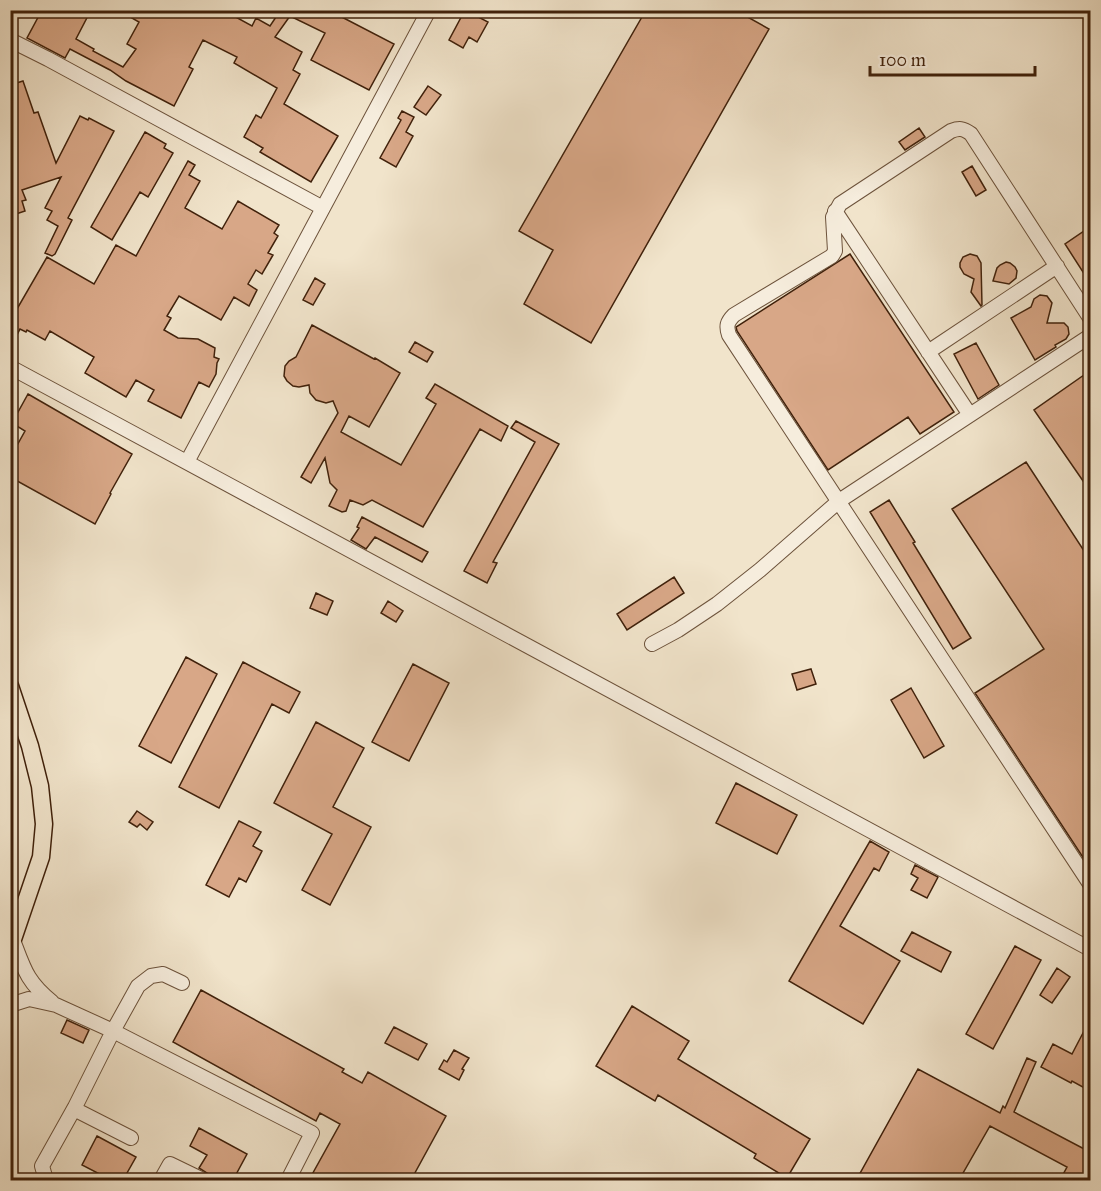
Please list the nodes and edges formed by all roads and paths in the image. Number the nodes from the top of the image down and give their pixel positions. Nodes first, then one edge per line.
1 (429, 10) edge
2 (10, 40) edge
3 (323, 208) junction
4 (835, 211) junction
5 (1057, 266) junction
6 (1090, 318) edge
7 (1089, 340) edge
8 (928, 352) junction
9 (10, 366) edge
10 (970, 415) junction
11 (187, 462) junction
12 (839, 501) junction
13 (652, 644) dead end
14 (10, 686) edge
15 (1090, 884) edge
16 (12, 944) edge
17 (1090, 948) edge
18 (182, 983) dead end
19 (10, 1005) edge
20 (56, 1005) junction
21 (113, 1031) junction
22 (74, 1109) junction
23 (131, 1138) dead end
24 (46, 1180) edge
25 (161, 1180) edge
26 (203, 1180) edge
27 (288, 1180) edge

1 - 3 street
2 - 3 street
3 - 11 street
4 - 5 street
4 - 8 street
4 - 12 street
5 - 6 street
5 - 8 street
7 - 10 street
8 - 10 street
9 - 11 street
10 - 12 street
11 - 17 street
12 - 13 street
12 - 15 street
14 - 16 main road
16 - 20 street
18 - 21 street
19 - 20 street
20 - 21 street
21 - 22 street
21 - 27 street
22 - 23 street
22 - 24 street
25 - 26 street

